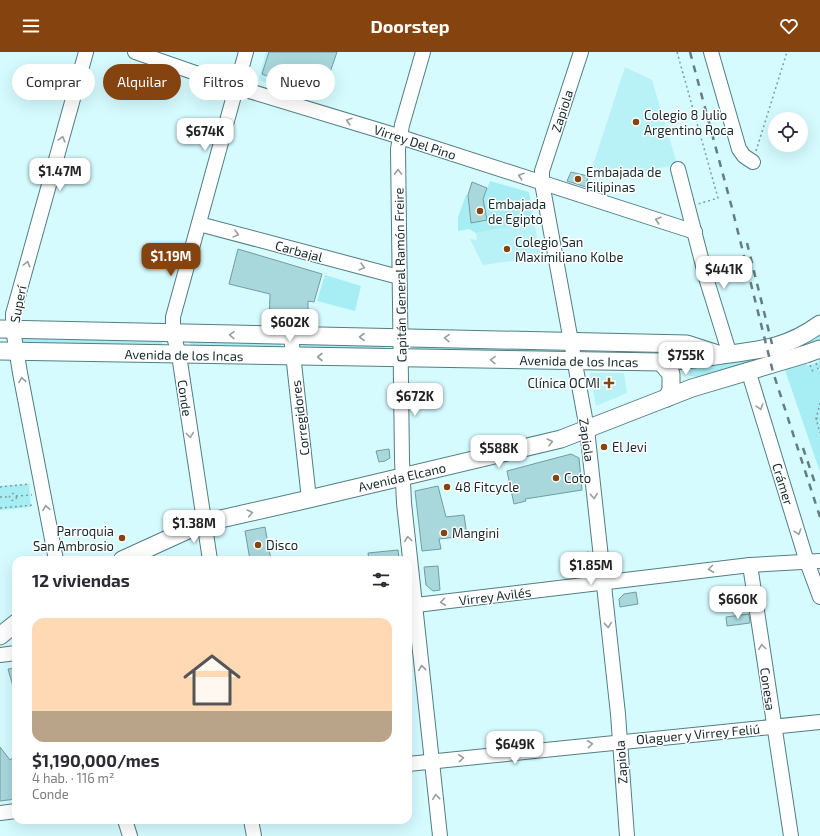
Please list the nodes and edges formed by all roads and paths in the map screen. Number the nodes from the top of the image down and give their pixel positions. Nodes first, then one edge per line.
1 (86, 52) edge
2 (134, 52) edge
3 (246, 52) edge
4 (423, 52) edge
5 (581, 52) edge
6 (677, 52) edge
7 (711, 52) edge
8 (787, 52) edge
9 (243, 64) edge
10 (189, 71) edge
11 (258, 94) edge
12 (232, 100) edge
13 (400, 137) junction
14 (753, 162) joint
15 (678, 169) dead end
16 (542, 183) junction
17 (688, 207) junction
18 (198, 224) junction
19 (695, 232) junction
20 (399, 277) junction
21 (820, 324) edge
22 (7, 329) edge
23 (174, 333) junction
24 (291, 336) junction
25 (401, 337) junction
26 (570, 341) junction
27 (0, 351) edge
28 (17, 351) junction
29 (179, 355) junction
30 (726, 355) junction
31 (818, 356) edge
32 (292, 357) junction
33 (401, 358) junction
34 (574, 361) junction
35 (688, 361) junction
36 (661, 362) junction
37 (810, 366) dead end
38 (818, 369) dead end
39 (748, 370) junction
40 (812, 372) dead end
41 (692, 388) junction
42 (667, 398) junction
43 (820, 404) edge
44 (820, 417) edge
45 (816, 419) junction
46 (587, 429) junction
47 (820, 433) edge
48 (402, 476) junction
49 (0, 487) edge
50 (43, 494) junction
51 (16, 496) junction
52 (0, 497) edge
53 (9, 497) junction
54 (310, 499) junction
55 (0, 508) edge
56 (203, 523) junction
57 (55, 556) edge
58 (131, 556) edge
59 (209, 556) edge
60 (408, 556) edge
61 (814, 561) edge
62 (750, 565) junction
63 (604, 582) junction
64 (820, 597) edge
65 (412, 606) edge
66 (12, 626) edge
67 (0, 636) edge
68 (12, 654) edge
69 (0, 655) edge
70 (820, 722) edge
71 (774, 728) junction
72 (619, 741) junction
73 (432, 761) junction
74 (412, 764) edge
75 (12, 812) edge
76 (0, 813) edge
77 (126, 824) edge
78 (252, 824) edge
79 (130, 836) edge
80 (254, 836) edge
81 (440, 836) edge
82 (627, 836) edge
83 (791, 836) edge

22 -> 1 street, Superí
2 - 10 street, Virrey Del Pino
3 - 9 street, Conde
4 - 13 street, Capitán General Ramón Freire
5 - 16 street, Zapiola
6 - 17 path
7 - 14 street
8 - 14 path
13 -> 11 street, Virrey Del Pino
12 - 18 street, Conde
16 -> 13 street, Virrey Del Pino
20 -> 13 street, Capitán General Ramón Freire
15 - 17 street
19 -> 16 street, Virrey Del Pino
16 - 26 street, Zapiola
17 - 19 street
18 -> 20 street, Carbajal
18 - 23 street, Conde
19 - 30 street
20 - 25 street, Capitán General Ramón Freire
21 - 30 main road
22 - 23 main road, Avenida de los Incas
22 - 28 street, Superí
24 -> 23 main road, Avenida de los Incas
23 - 29 street, Conde
25 -> 24 main road, Avenida de los Incas
24 - 32 street, Corregidores
26 -> 25 main road, Avenida de los Incas
25 - 33 street, Capitán General Ramón Freire
26 - 30 main road, Avenida de los Incas
26 - 34 street, Zapiola
27 - 28 main road, Avenida de los Incas
28 - 29 main road, Avenida de los Incas
50 -> 28 street, Superí
29 - 32 main road, Avenida de los Incas
29 -> 56 street, Conde
30 - 35 main road, Avenida de los Incas
31 - 38 path
31 - 39 main road, Avenida Elcano
33 -> 32 main road, Avenida de los Incas
32 - 54 street, Corregidores
34 -> 33 main road, Avenida de los Incas
33 - 48 street, Capitán General Ramón Freire
34 - 36 main road, Avenida de los Incas
34 - 46 street, Zapiola
35 - 36 main road, Avenida de los Incas
35 - 41 main road
36 - 42 main road
37 - 40 path
39 - 41 main road, Avenida Elcano
39 -> 61 street, Crámer
41 - 42 main road, Avenida Elcano
42 - 46 main road, Avenida Elcano
43 - 45 path
44 - 45 path
45 - 47 path
48 -> 46 main road, Avenida Elcano
46 -> 63 street, Zapiola
48 - 54 main road, Avenida Elcano
60 -> 48 street, Capitán General Ramón Freire
49 - 50 path
50 - 51 path
50 - 55 path
57 -> 50 street, Superí
51 - 53 path
51 - 53 path
52 - 53 path
56 -> 54 main road, Avenida Elcano
56 - 58 main road, Avenida Elcano
56 - 59 street, Conde
61 - 62 street, Virrey Avilés
61 - 64 street, Crámer
62 -> 63 street, Virrey Avilés
71 -> 62 street, Conesa
63 -> 65 street, Virrey Avilés
63 -> 72 street, Zapiola
73 -> 65 street, Capitán General Ramón Freire
66 - 67 main road
68 - 69 street
70 - 71 street, Olaguer y Virrey Feliú
71 - 72 street, Olaguer y Virrey Feliú
71 - 83 street, Conesa
73 -> 72 street, Olaguer y Virrey Feliú
72 - 82 street, Zapiola
73 - 74 street, Olaguer y Virrey Feliú
81 -> 73 street, Capitán General Ramón Freire
75 - 76 street
77 - 79 street
78 - 80 street

